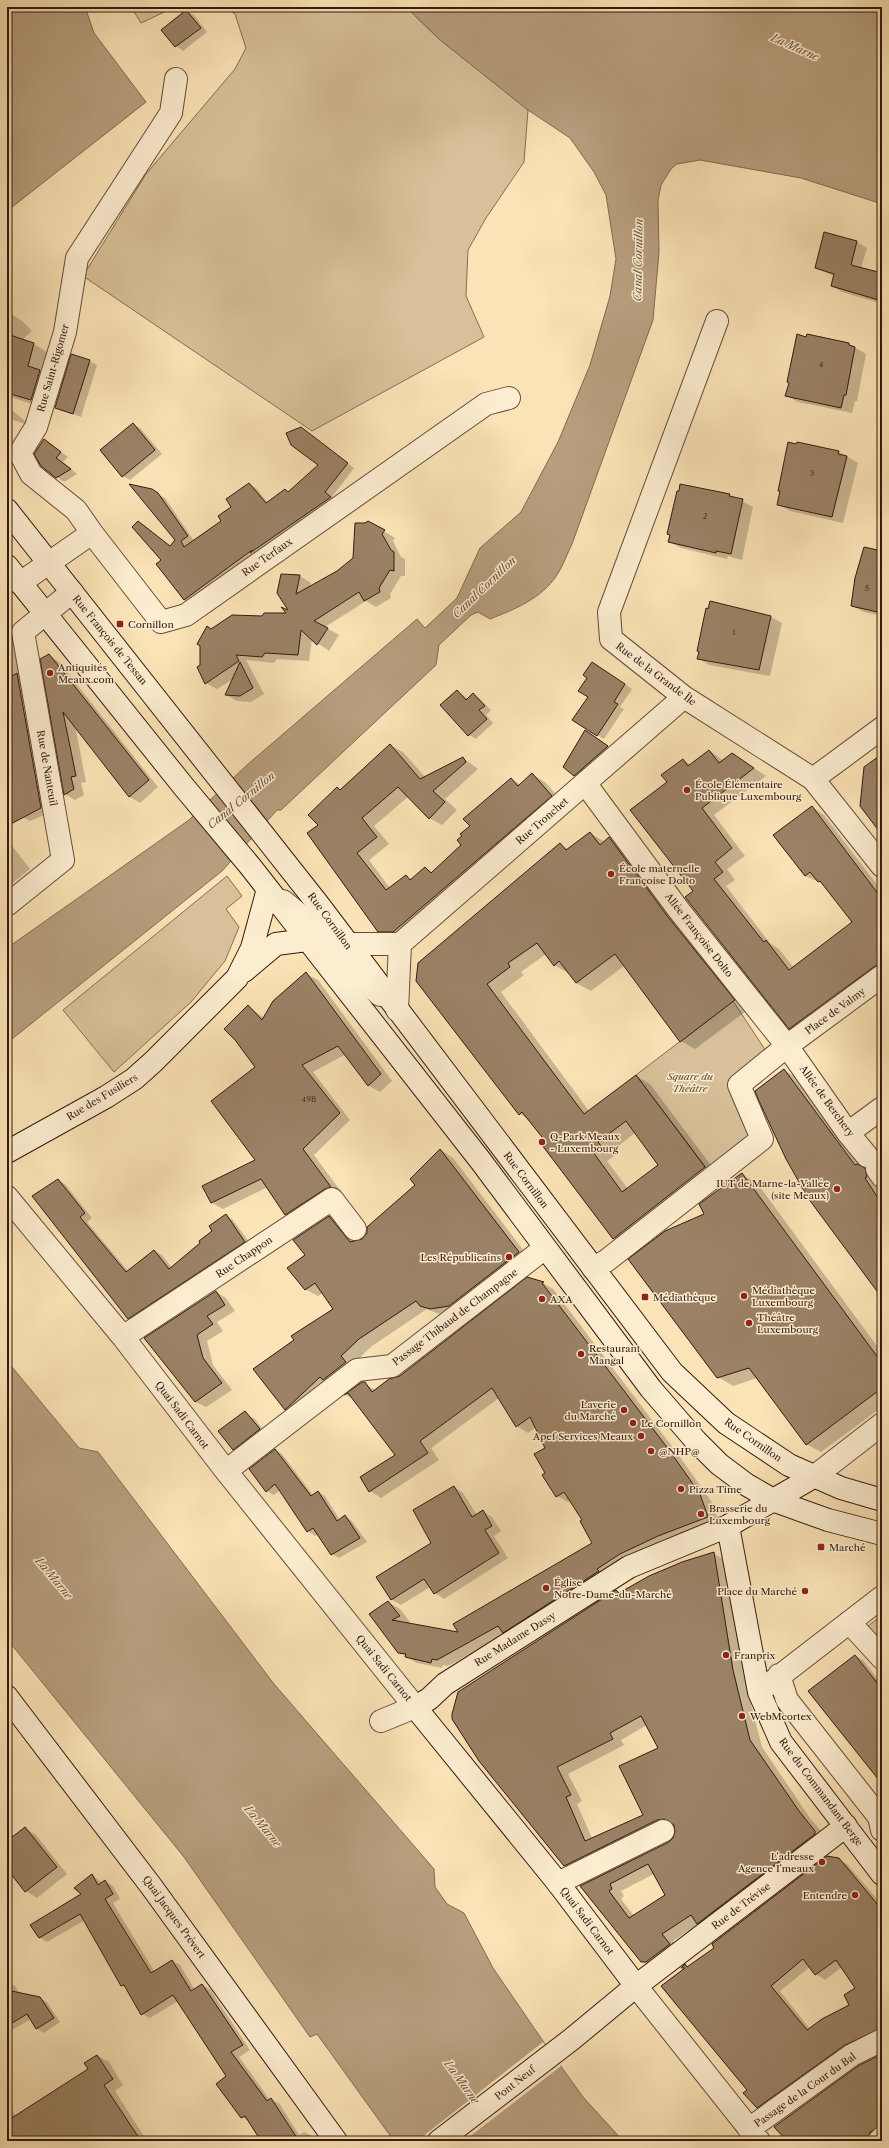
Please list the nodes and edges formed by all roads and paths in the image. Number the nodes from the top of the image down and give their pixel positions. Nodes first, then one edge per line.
1 (176, 79) dead end
2 (717, 321) dead end
3 (509, 398) dead end
4 (7, 510) edge
5 (92, 533) junction
6 (49, 564) junction
7 (7, 566) edge
8 (20, 583) junction
9 (72, 592) junction
10 (45, 615) junction
11 (684, 697) junction
12 (882, 728) edge
13 (813, 779) junction
14 (585, 783) junction
15 (272, 846) joint
16 (882, 866) edge
17 (268, 889) junction
18 (7, 905) edge
19 (307, 940) junction
20 (347, 944) junction
21 (400, 944) junction
22 (882, 976) edge
23 (237, 978) junction
24 (397, 1010) junction
25 (787, 1046) junction
26 (882, 1108) edge
27 (848, 1133) junction
28 (7, 1152) edge
29 (875, 1167) edge
30 (7, 1197) edge
31 (355, 1229) dead end
32 (545, 1248) junction
33 (593, 1268) junction
34 (123, 1337) junction
35 (882, 1424) edge
36 (226, 1471) junction
37 (814, 1476) junction
38 (775, 1500) junction
39 (882, 1500) edge
40 (728, 1526) junction
41 (882, 1534) edge
42 (882, 1597) edge
43 (849, 1622) junction
44 (882, 1658) edge
45 (779, 1675) junction
46 (759, 1692) junction
47 (7, 1697) edge
48 (415, 1707) junction
49 (381, 1721) dead end
50 (846, 1826) junction
51 (664, 1831) dead end
52 (882, 1832) edge
53 (864, 1849) junction
54 (881, 1872) edge
55 (558, 1883) junction
56 (636, 1986) junction
57 (583, 2030) joint
58 (882, 2040) edge
59 (754, 2135) edge
60 (882, 2138) edge
61 (336, 2141) edge
62 (439, 2141) edge
63 (878, 2141) edge

1 - 5 street, Rue Saint-Rigomer
2 - 11 street, Rue de la Grande Île
3 - 5 street, Rue Terfaux
4 - 6 street, Rue François de Tessan
5 - 6 street
6 - 8 street
6 - 9 street, Rue François de Tessan
7 - 8 street
8 - 10 street
9 - 10 street
9 - 15 street, Rue François de Tessan
10 - 17 street
10 - 18 street, Rue de Nanteuil
11 - 13 street, Rue de la Grande Île
11 - 14 street, Rue Tronchet
12 - 13 street
13 - 16 street, Rue de la Grande Île
14 - 21 street, Rue Tronchet
14 - 25 street, Allée Françoise Dolto
15 - 20 street, Rue Cornillon
17 - 19 street
17 - 20 street
17 - 23 street, Rue des Fusiliers
19 - 23 street, Rue des Fusiliers
19 - 24 street
19 - 32 street
20 - 21 street
20 - 24 street, Rue Cornillon
21 - 24 street
22 - 25 street, Place de Valmy
23 - 28 street, Rue des Fusiliers
24 - 33 street, Rue Cornillon
25 - 27 street, Allée de Berchery
25 - 33 street, Place de Valmy
26 - 27 street
27 - 29 street, Allée de Berchery
30 - 34 street, Quai Sadi Carnot
31 - 34 street, Rue Chappon
32 - 36 street, Passage Thibaud de Champagne
32 - 38 street
33 - 37 street, Rue Cornillon
34 - 36 street, Quai Sadi Carnot
35 - 37 street, Rue Madame Dassy
36 - 48 street, Quai Sadi Carnot
37 - 38 street, Rue Madame Dassy
37 - 39 street, Rue Cornillon
38 - 40 street, Rue Madame Dassy
38 - 41 street
40 - 46 street, Rue du Commandant Berge
40 - 48 street, Rue Madame Dassy
42 - 43 street
43 - 44 street
43 - 45 street
45 - 46 street
45 - 52 street, Rue du Commandant Berge
46 - 50 street, Rue du Commandant Berge
47 - 61 street, Quai Jacques Prévert
48 - 49 street, Rue Madame Dassy
48 - 55 street, Quai Sadi Carnot
50 - 53 street, Rue du Commandant Berge
50 - 56 street, Rue de Trévise
51 - 55 street
52 - 53 street, Rue du Commandant Berge
53 - 54 street, Rue du Commandant Berge
55 - 56 street, Quai Sadi Carnot
56 - 57 street, Rue de Trévise
56 - 59 street, Quai Sadi Carnot
57 - 62 street, Pont Neuf
58 - 59 street, Passage de la Cour du Bal
60 - 63 street

